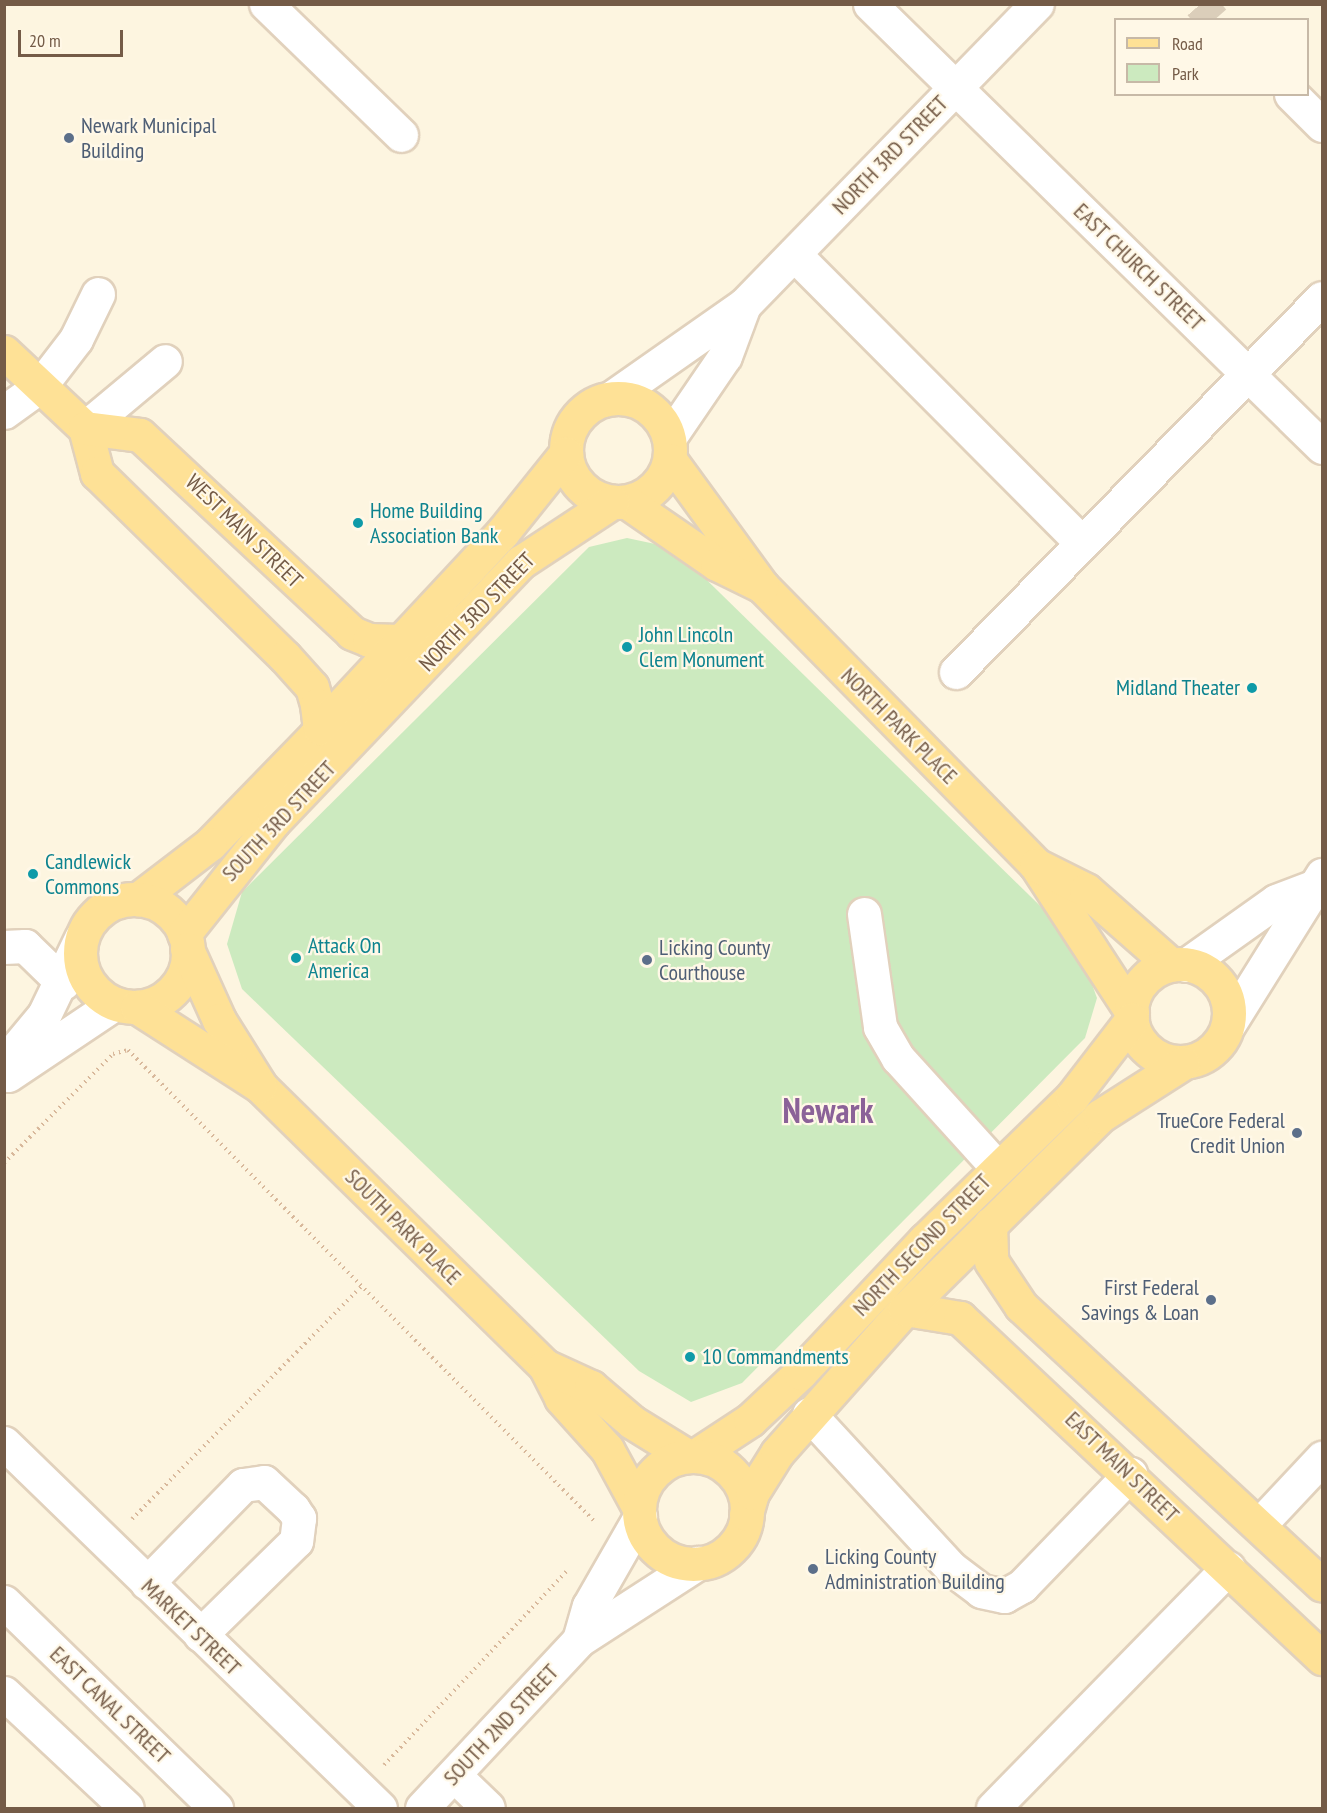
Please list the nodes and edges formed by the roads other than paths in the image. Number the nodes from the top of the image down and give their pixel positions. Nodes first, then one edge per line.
1 (266, 4) edge
2 (870, 4) edge
3 (1036, 4) edge
4 (955, 88) junction
5 (1293, 96) edge
6 (1323, 125) edge
7 (401, 135) dead end
8 (794, 254) junction
9 (98, 294) dead end
10 (1323, 297) edge
11 (744, 305) junction
12 (4, 352) edge
13 (165, 361) dead end
14 (1248, 373) junction
15 (39, 386) junction
16 (611, 398) junction
17 (4, 412) edge
18 (85, 428) junction
19 (1323, 447) edge
20 (670, 449) junction
21 (566, 453) junction
22 (620, 502) junction
23 (1082, 543) junction
24 (762, 586) junction
25 (399, 641) junction
26 (956, 672) dead end
27 (355, 689) joint
28 (380, 714) joint
29 (319, 716) junction
30 (1036, 865) junction
31 (1316, 882) edge
32 (138, 899) junction
33 (864, 914) dead end
34 (81, 938) junction
35 (186, 942) junction
36 (4, 947) edge
37 (1178, 965) junction
38 (63, 983) junction
39 (126, 1005) junction
40 (1132, 1016) junction
41 (1229, 1024) junction
42 (1183, 1062) junction
43 (4, 1064) edge
44 (4, 1078) edge
45 (261, 1087) junction
46 (997, 1167) junction
47 (990, 1224) junction
48 (905, 1309) junction
49 (545, 1366) junction
50 (809, 1413) junction
51 (4, 1443) edge
52 (691, 1456) junction
53 (1323, 1458) edge
54 (1130, 1474) junction
55 (639, 1512) junction
56 (746, 1515) junction
57 (1260, 1524) junction
58 (699, 1563) junction
59 (1228, 1568) junction
60 (147, 1583) junction
61 (1323, 1585) edge
62 (4, 1602) edge
63 (200, 1635) junction
64 (579, 1640) junction
65 (1323, 1658) edge
66 (4, 1693) edge
67 (454, 1775) junction
68 (127, 1809) edge
69 (216, 1809) edge
70 (380, 1809) edge
71 (423, 1809) edge
72 (488, 1809) edge
73 (993, 1809) edge

1 - 7 street
2 - 4 street, EAST CHURCH STREET
3 - 4 street, NORTH 3RD STREET
4 - 8 street, NORTH 3RD STREET
4 - 14 street, EAST CHURCH STREET
5 - 6 street
8 - 11 street, NORTH 3RD STREET
8 - 23 street
9 - 15 street
10 - 14 street
11 - 16 street, NORTH 3RD STREET
11 - 20 street, NORTH 3RD STREET
12 - 15 main road
13 - 18 street
14 - 19 street, EAST CHURCH STREET
14 - 23 street
15 - 17 street
15 - 18 main road
16 - 20 main road
16 - 21 main road
18 - 25 main road, WEST MAIN STREET
18 - 29 main road
20 - 22 main road
20 - 24 main road, NORTH PARK PLACE
21 - 22 main road
21 - 25 main road, NORTH 3RD STREET
22 - 24 main road, NORTH PARK PLACE
22 - 28 main road, NORTH 3RD STREET
23 - 26 street
24 - 30 main road, NORTH PARK PLACE
25 - 27 main road, NORTH 3RD STREET
27 - 29 main road, SOUTH 3RD STREET
28 - 35 main road, SOUTH 3RD STREET
29 - 32 main road, SOUTH 3RD STREET
30 - 37 main road, NORTH PARK PLACE
30 - 40 main road, NORTH PARK PLACE
31 - 37 street
31 - 41 street
32 - 34 main road
32 - 35 main road
33 - 46 street
34 - 38 street
34 - 39 main road
35 - 39 main road
35 - 45 main road, SOUTH PARK PLACE
36 - 38 street
37 - 40 main road
37 - 41 main road
38 - 43 street
39 - 44 street
39 - 45 main road, SOUTH PARK PLACE
40 - 42 main road
40 - 46 main road, NORTH SECOND STREET
41 - 42 main road
42 - 47 main road, NORTH SECOND STREET
45 - 49 main road, SOUTH PARK PLACE
46 - 52 main road, NORTH SECOND STREET
47 - 48 main road, NORTH SECOND STREET
47 - 57 main road
48 - 50 main road, NORTH SECOND STREET
48 - 54 main road, EAST MAIN STREET
49 - 52 main road, SOUTH PARK PLACE
49 - 55 main road, SOUTH PARK PLACE
50 - 54 street
50 - 56 main road, NORTH SECOND STREET
51 - 60 street, MARKET STREET
52 - 55 main road
52 - 56 main road
53 - 57 street
54 - 59 main road, EAST MAIN STREET
55 - 58 main road
55 - 64 street
56 - 58 main road
57 - 61 main road
58 - 64 street
59 - 65 main road, EAST MAIN STREET
59 - 73 street
60 - 63 street, MARKET STREET
60 - 63 street
62 - 69 street, EAST CANAL STREET
63 - 70 street, MARKET STREET
64 - 67 street, SOUTH 2ND STREET
66 - 68 street
67 - 71 street, SOUTH 2ND STREET
67 - 72 street

